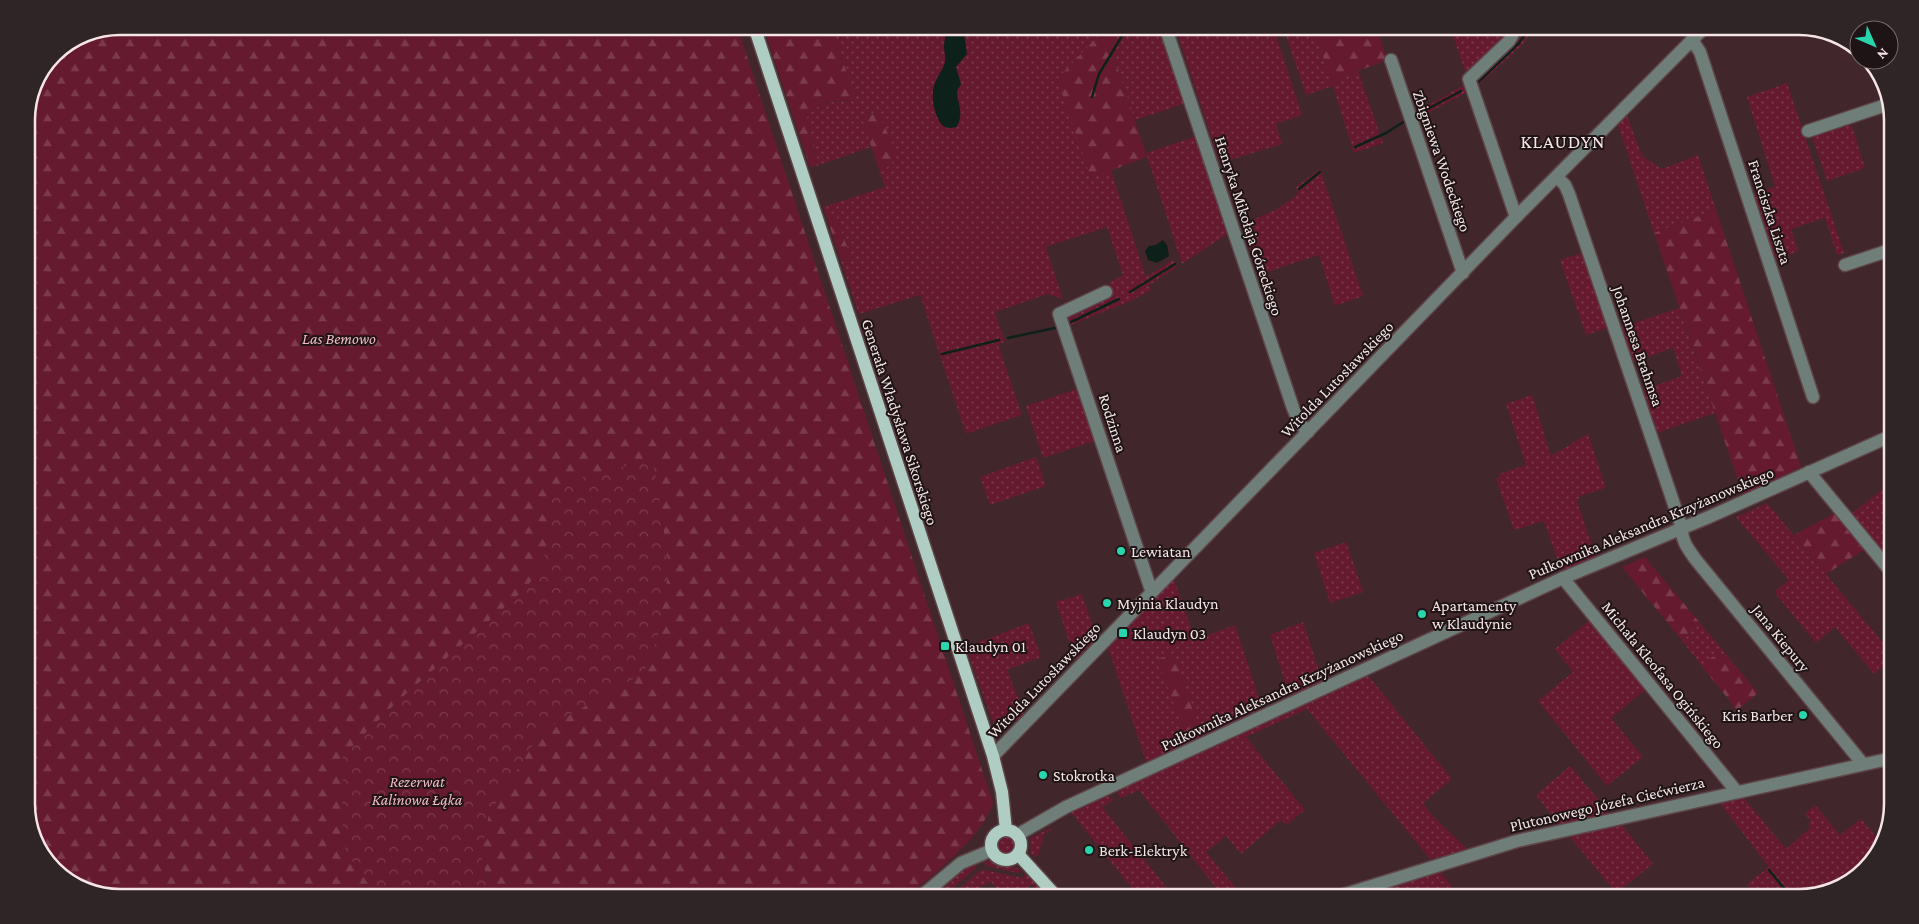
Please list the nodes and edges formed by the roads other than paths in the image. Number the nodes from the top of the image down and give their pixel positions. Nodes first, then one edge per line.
1 (757, 35) edge
2 (1168, 35) edge
3 (1512, 35) edge
4 (1697, 35) edge
5 (1692, 40) junction
6 (1391, 60) dead end
7 (1882, 106) edge
8 (1808, 131) dead end
9 (1557, 177) junction
10 (1516, 217) junction
11 (1884, 252) edge
12 (1845, 265) dead end
13 (1462, 272) junction
14 (1106, 292) dead end
15 (1813, 397) dead end
16 (1308, 432) junction
17 (1884, 439) edge
18 (1809, 472) junction
19 (1682, 528) junction
20 (1884, 563) edge
21 (1563, 578) junction
22 (1154, 590) junction
23 (993, 756) junction
24 (1884, 760) edge
25 (1863, 764) junction
26 (1737, 792) junction
27 (1011, 833) junction
28 (992, 850) junction
29 (1018, 854) junction
30 (929, 889) edge
31 (1050, 889) edge
32 (1362, 889) edge

1 - 23 main road, Generała Władysława Sikorskiego
2 - 16 street, Henryka Mikołaja Góreckiego
3 - 10 street
4 - 5 street, Witolda Lutosławskiego
5 - 9 street, Witolda Lutosławskiego
5 - 15 street, Franciszka Liszta
6 - 13 street, Zbigniewa Wodeckiego
7 - 8 street
9 - 10 street, Witolda Lutosławskiego
9 - 19 street, Johannesa Brahmsa
10 - 13 street, Witolda Lutosławskiego
11 - 12 street
13 - 16 street, Witolda Lutosławskiego
14 - 22 street, Rodzinna
16 - 22 street, Witolda Lutosławskiego
17 - 18 street, Pułkownika Aleksandra Krzyżanowskiego
18 - 19 street, Pułkownika Aleksandra Krzyżanowskiego
18 - 20 street
19 - 21 street, Pułkownika Aleksandra Krzyżanowskiego
19 - 25 street, Jana Kiepury
21 - 26 street, Michała Kleofasa Ogińskiego
21 - 27 street, Pułkownika Aleksandra Krzyżanowskiego
22 - 23 street, Witolda Lutosławskiego
23 - 27 main road, Generała Władysława Sikorskiego
24 - 25 street, Plutonowego Józefa Ciećwierza
25 - 26 street, Plutonowego Józefa Ciećwierza
26 - 32 street, Plutonowego Józefa Ciećwierza
27 - 28 main road
27 - 29 main road
28 - 29 main road
28 - 30 street
29 - 31 main road

